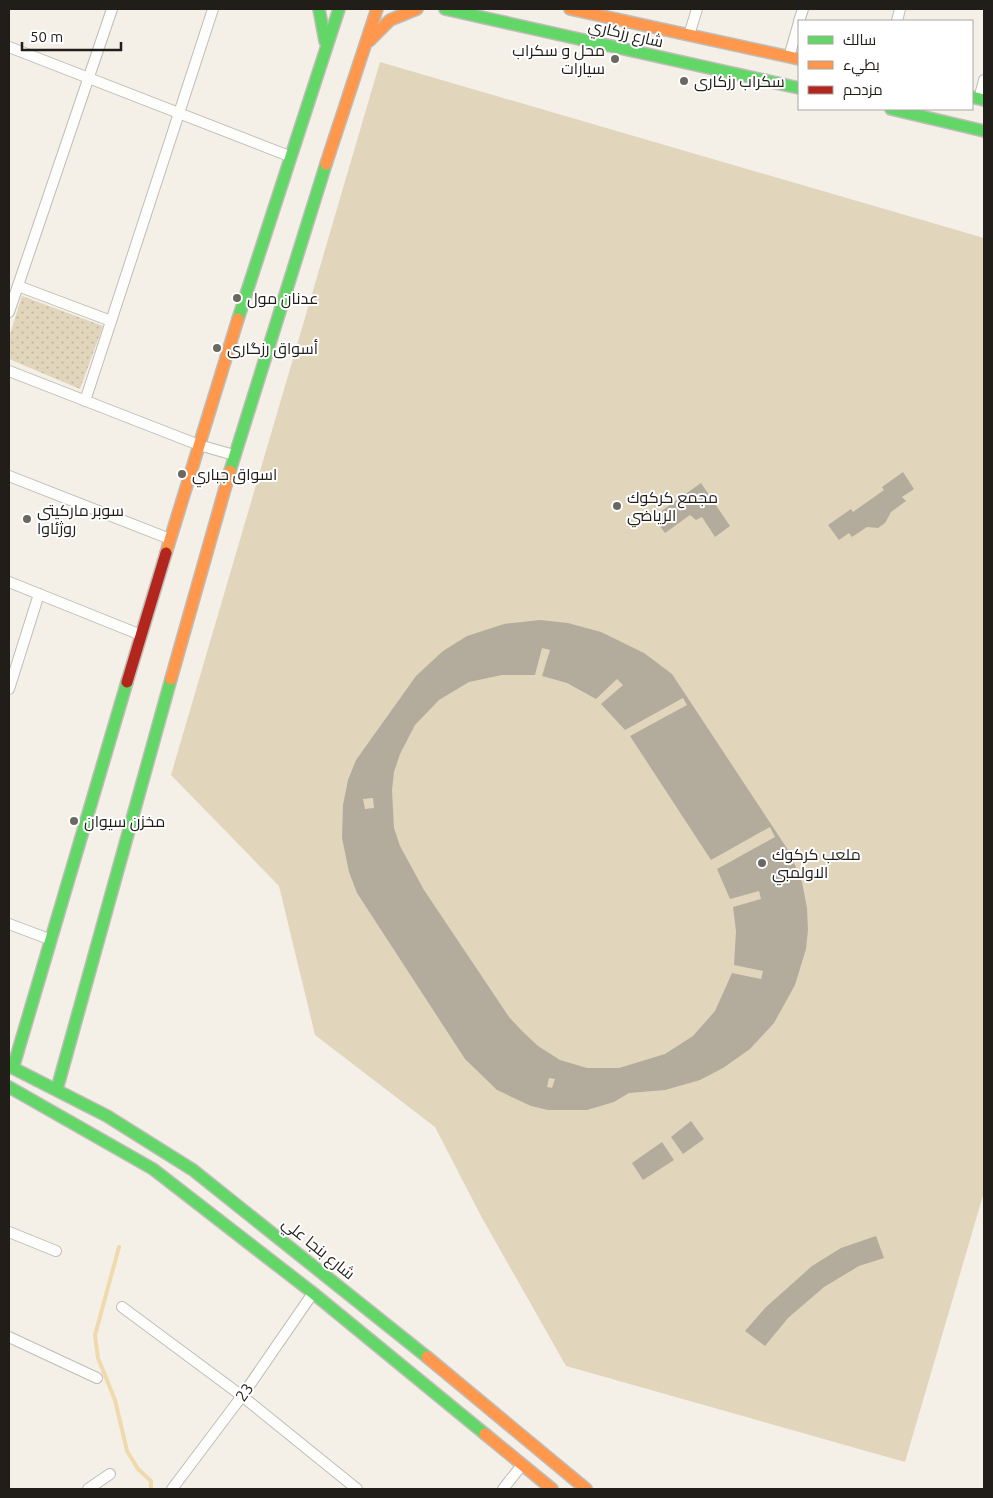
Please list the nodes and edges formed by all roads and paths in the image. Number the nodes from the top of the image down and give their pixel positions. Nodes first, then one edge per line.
1 (112, 9) edge
2 (213, 9) edge
3 (319, 9) edge
4 (339, 9) edge
5 (377, 9) edge
6 (417, 9) edge
7 (445, 9) edge
8 (570, 9) edge
9 (696, 9) edge
10 (592, 11) edge
11 (798, 28) edge
12 (689, 35) junction
13 (9, 47) edge
14 (325, 50) junction
15 (794, 58) edge
16 (358, 62) junction
17 (88, 78) junction
18 (984, 80) edge
19 (798, 88) edge
20 (978, 98) edge
21 (895, 110) edge
22 (179, 113) junction
23 (984, 131) edge
24 (289, 156) junction
25 (18, 286) junction
26 (9, 312) edge
27 (111, 321) junction
28 (9, 371) edge
29 (85, 401) junction
30 (199, 444) junction
31 (234, 455) junction
32 (9, 476) edge
33 (170, 539) junction
34 (9, 582) edge
35 (39, 594) junction
36 (141, 635) junction
37 (9, 689) edge
38 (9, 924) edge
39 (49, 939) junction
40 (11, 1067) edge
41 (9, 1087) edge
42 (57, 1089) junction
43 (9, 1232) edge
44 (276, 1235) junction
45 (56, 1251) dead end
46 (261, 1254) junction
47 (313, 1293) junction
48 (122, 1306) dead end
49 (9, 1337) edge
50 (97, 1378) dead end
51 (242, 1396) junction
52 (522, 1465) junction
53 (110, 1474) dead end
54 (88, 1489) edge
55 (172, 1489) edge
56 (357, 1489) edge
57 (502, 1489) edge
58 (552, 1489) edge
59 (586, 1489) edge

1 - 17 street
2 - 22 street
3 - 14 street
4 - 14 street
5 - 16 street
6 - 16 street
7 - 19 street, شارع رزكاري
8 - 10 street, شارع رزكاري
9 - 12 street
10 - 12 street, شارع رزكاري
11 - 15 street
12 - 15 street, شارع رزكاري
13 - 17 street
14 - 24 street
16 - 31 street
17 - 22 street
17 - 25 street
18 - 20 street
21 - 23 street
22 - 24 street
22 - 27 street
24 - 30 street
25 - 26 street
25 - 27 street
27 - 29 street
28 - 29 street
29 - 30 street
30 - 31 street
30 - 33 street
31 - 42 street
32 - 33 street
33 - 36 street
34 - 35 street
35 - 36 street
35 - 37 street
36 - 39 street
38 - 39 street
39 - 40 street
40 - 42 street, شارع بنجا علي
41 - 46 street
42 - 44 street, شارع بنجا علي
43 - 45 street
44 - 46 street
44 - 59 street, شارع بنجا علي
46 - 47 street
47 - 51 street, 23
47 - 52 street
48 - 51 street
49 - 50 street
51 - 55 street, 23
51 - 56 street
52 - 57 street
52 - 58 street
53 - 54 street

